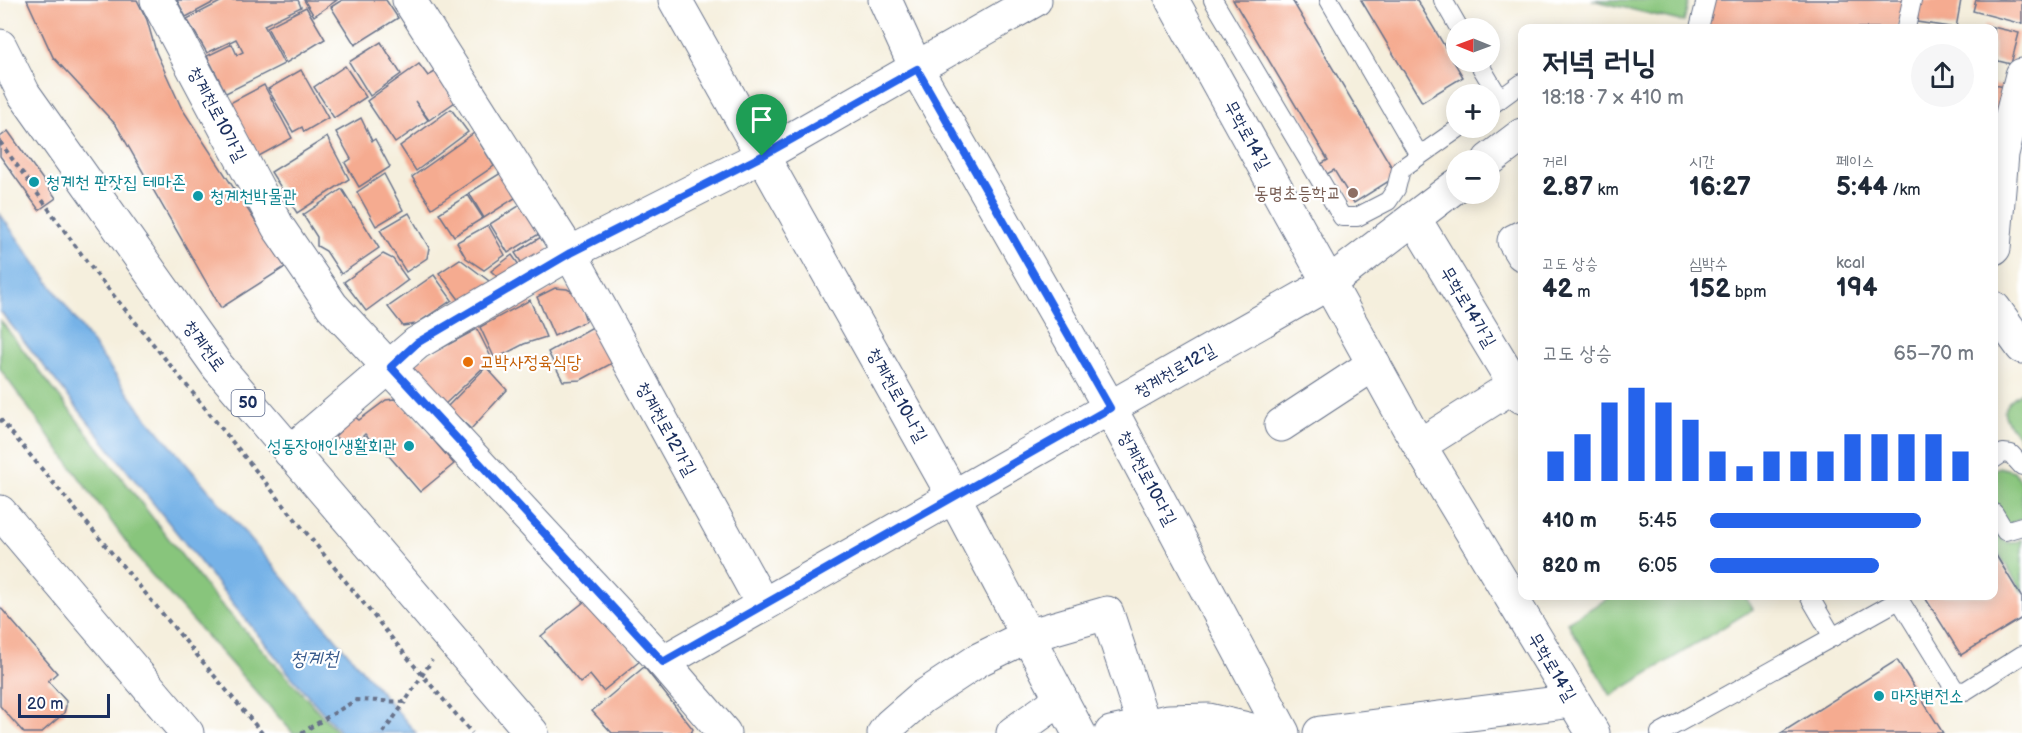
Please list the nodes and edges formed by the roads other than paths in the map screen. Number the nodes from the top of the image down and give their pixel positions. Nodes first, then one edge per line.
1 (157, 0) edge
2 (409, 0) edge
3 (675, 0) edge
4 (885, 0) edge
5 (1035, 0) edge
6 (1172, 0) edge
7 (1213, 0) edge
8 (1329, 0) edge
9 (1443, 0) edge
10 (1706, 0) edge
11 (1912, 0) edge
12 (1453, 18) edge
13 (1700, 24) edge
14 (1907, 24) edge
15 (0, 46) edge
16 (917, 69) junction
17 (2022, 75) edge
18 (1518, 86) edge
19 (1500, 99) edge
20 (1446, 137) edge
21 (1518, 138) edge
22 (1500, 152) edge
23 (2006, 154) edge
24 (1419, 155) junction
25 (762, 156) junction
26 (1446, 194) edge
27 (1998, 217) edge
28 (1414, 218) junction
29 (570, 253) junction
30 (1329, 283) junction
31 (1998, 314) edge
32 (2022, 347) edge
33 (1374, 364) junction
34 (391, 367) junction
35 (1518, 389) edge
36 (1518, 392) edge
37 (1110, 408) junction
38 (1281, 425) dead end
39 (1420, 445) junction
40 (290, 452) junction
41 (1998, 456) edge
42 (2022, 466) edge
43 (954, 497) junction
44 (0, 512) edge
45 (1998, 520) edge
46 (2022, 526) edge
47 (1515, 586) edge
48 (1522, 600) edge
49 (1811, 600) edge
50 (1895, 600) edge
51 (1899, 600) edge
52 (762, 605) junction
53 (1028, 636) junction
54 (1833, 637) junction
55 (2022, 655) edge
56 (663, 662) junction
57 (1061, 699) junction
58 (1573, 701) junction
59 (1144, 725) junction
60 (188, 733) edge
61 (532, 733) edge
62 (724, 733) edge
63 (885, 733) edge
64 (1013, 733) edge
65 (1079, 733) edge
66 (1111, 733) edge
67 (1265, 733) edge
68 (1283, 733) edge
69 (1320, 733) edge
70 (1593, 733) edge
71 (1660, 733) edge

1 - 34 street, 청계천로10가길
2 - 29 street, 청계천로12가길
3 - 25 street, 청계천로10나길
4 - 16 street, 청계천로10다길
5 - 16 street
6 - 30 street, 무학로14길
7 - 24 lane
8 - 24 lane
9 - 12 lane
10 - 13 lane
11 - 14 lane
15 - 40 street, 청계천로 / 50
16 - 25 street
16 - 37 street, 청계천로10다길
17 - 23 street
18 - 19 lane
20 - 24 lane
21 - 22 street
23 - 27 street
25 - 29 street
25 - 43 street, 청계천로10나길
26 - 28 street, 청계천로12길
28 - 30 street, 청계천로12길
28 - 35 street, 무학로14가길
29 - 34 street
29 - 52 street, 청계천로12가길
30 - 33 street, 무학로14길
30 - 37 street, 청계천로12길
31 - 32 street
33 - 38 street
33 - 39 street, 무학로14길
34 - 40 street
34 - 56 street, 청계천로10가길
36 - 39 street
37 - 43 street, 청계천로12길
37 - 68 street, 청계천로10다길
39 - 47 street, 무학로14길
40 - 61 street, 청계천로 / 50
41 - 42 lane
43 - 52 street, 청계천로12길
43 - 53 street, 청계천로10나길
44 - 60 street
45 - 46 lane
48 - 58 street, 무학로14길
49 - 54 lane
50 - 54 lane
51 - 55 lane
52 - 56 street, 청계천로12길
53 - 57 street, 청계천로10나길
53 - 59 street
53 - 63 street
54 - 71 lane
56 - 62 street, 청계천로10가길
57 - 64 street
57 - 65 street, 청계천로10나길
58 - 69 street
58 - 70 street, 무학로14길
59 - 66 street
59 - 67 street

